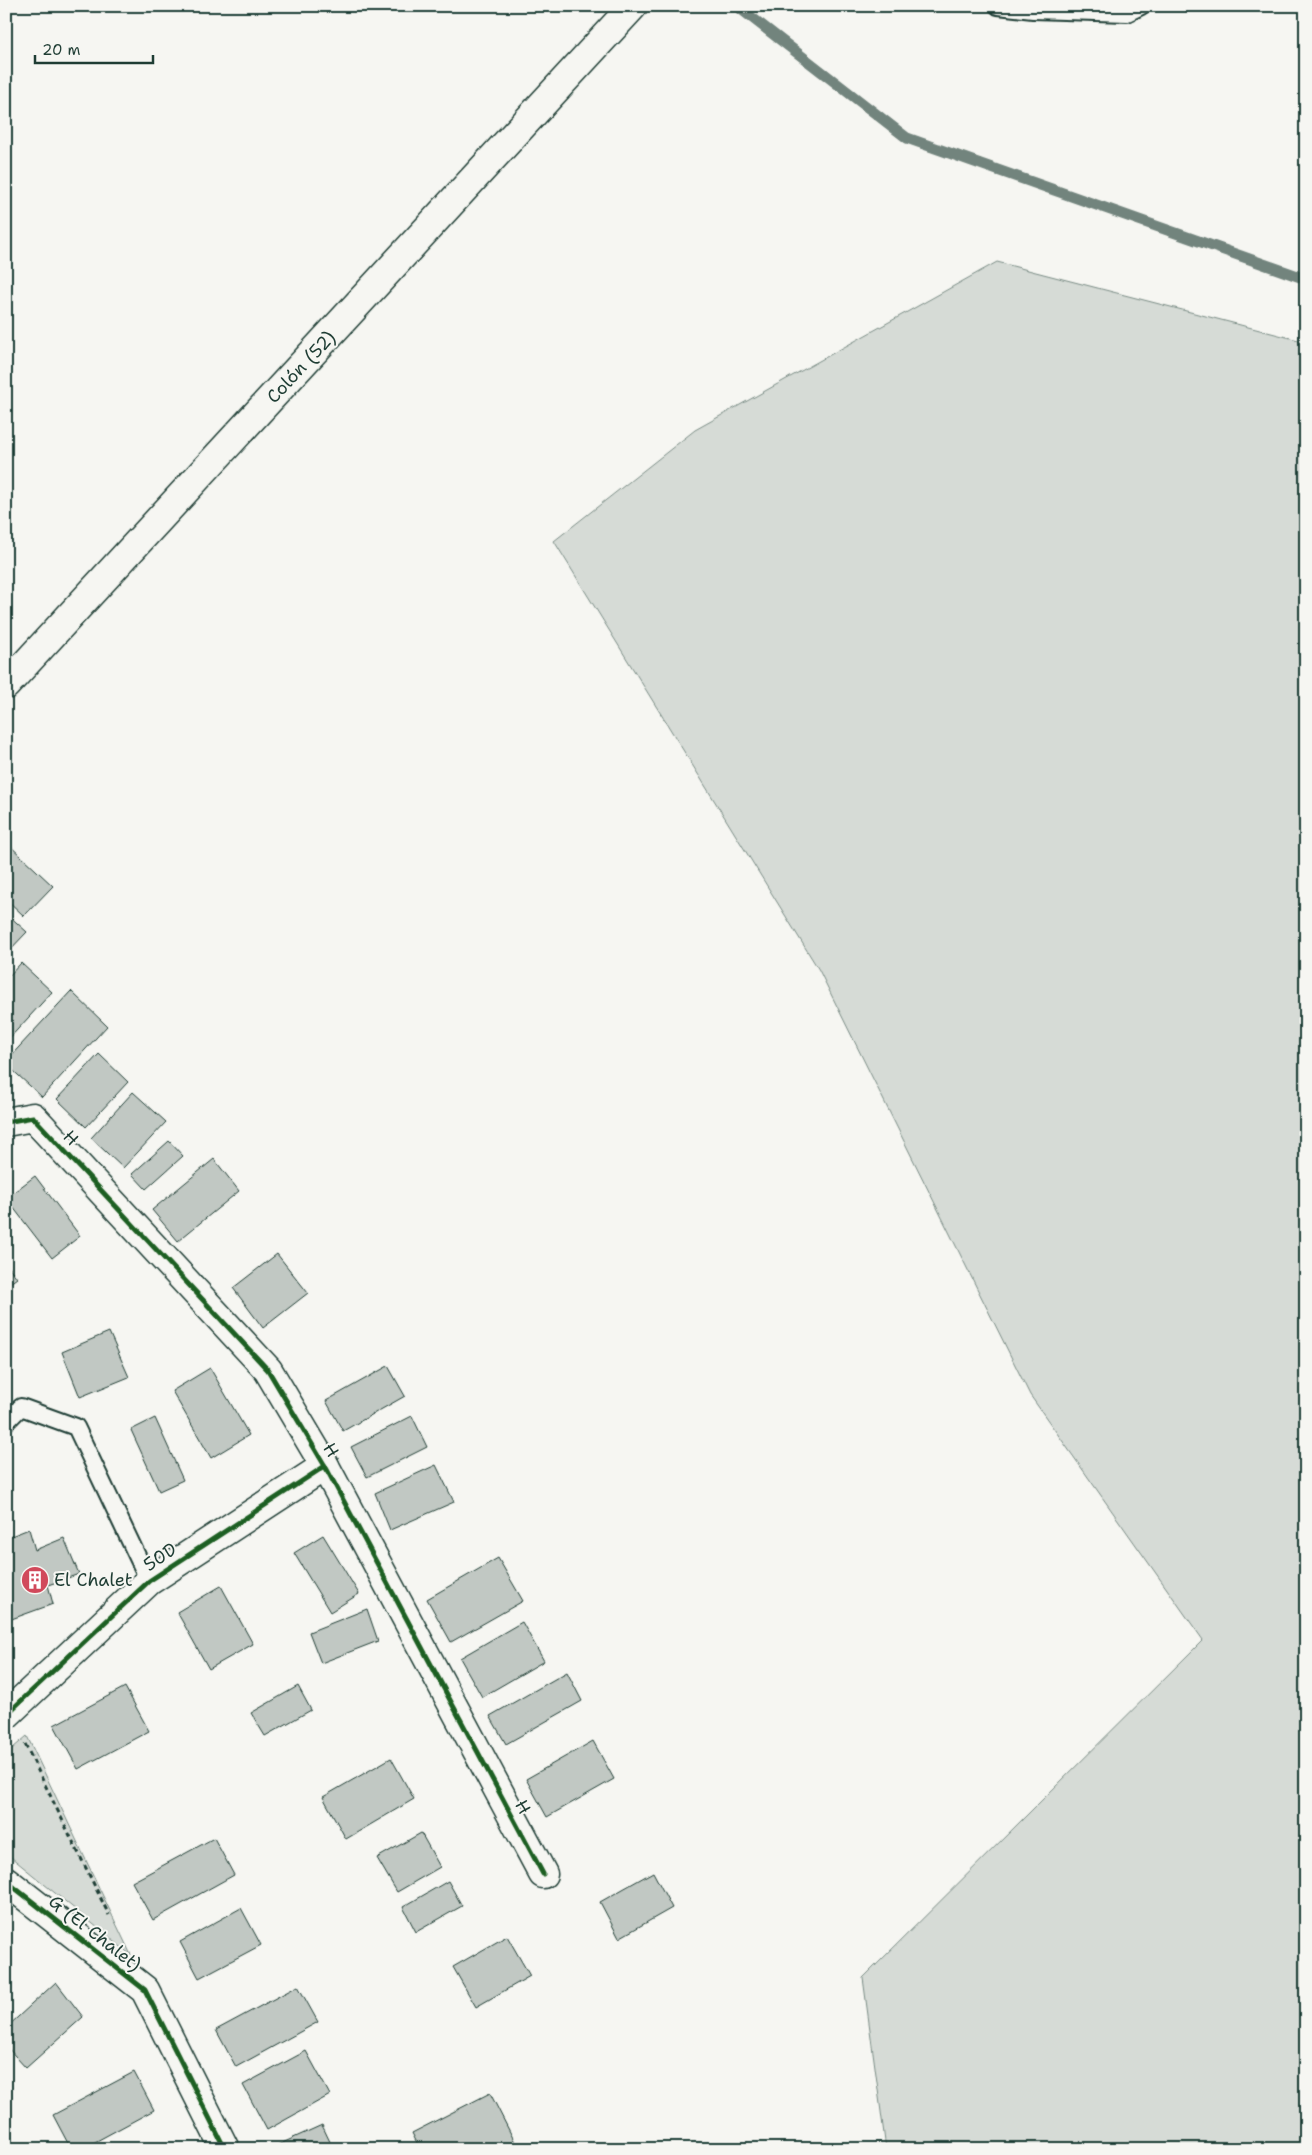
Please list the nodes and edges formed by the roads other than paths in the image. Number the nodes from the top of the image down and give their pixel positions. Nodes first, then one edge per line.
1 (632, 6) edge
2 (998, 6) edge
3 (1141, 6) edge
4 (6, 684) edge
5 (6, 1122) edge
6 (6, 1422) edge
7 (325, 1466) junction
8 (149, 1581) junction
9 (8, 1714) edge
10 (543, 1874) dead end
11 (6, 1880) edge
12 (225, 2149) edge

1 - 4 street, Colón (52)
2 - 3 lane
5 - 7 street, H
6 - 8 lane
7 - 8 street, 50D
7 - 10 street, H
8 - 9 street, 50D
11 - 12 street, G (El Chalet)

